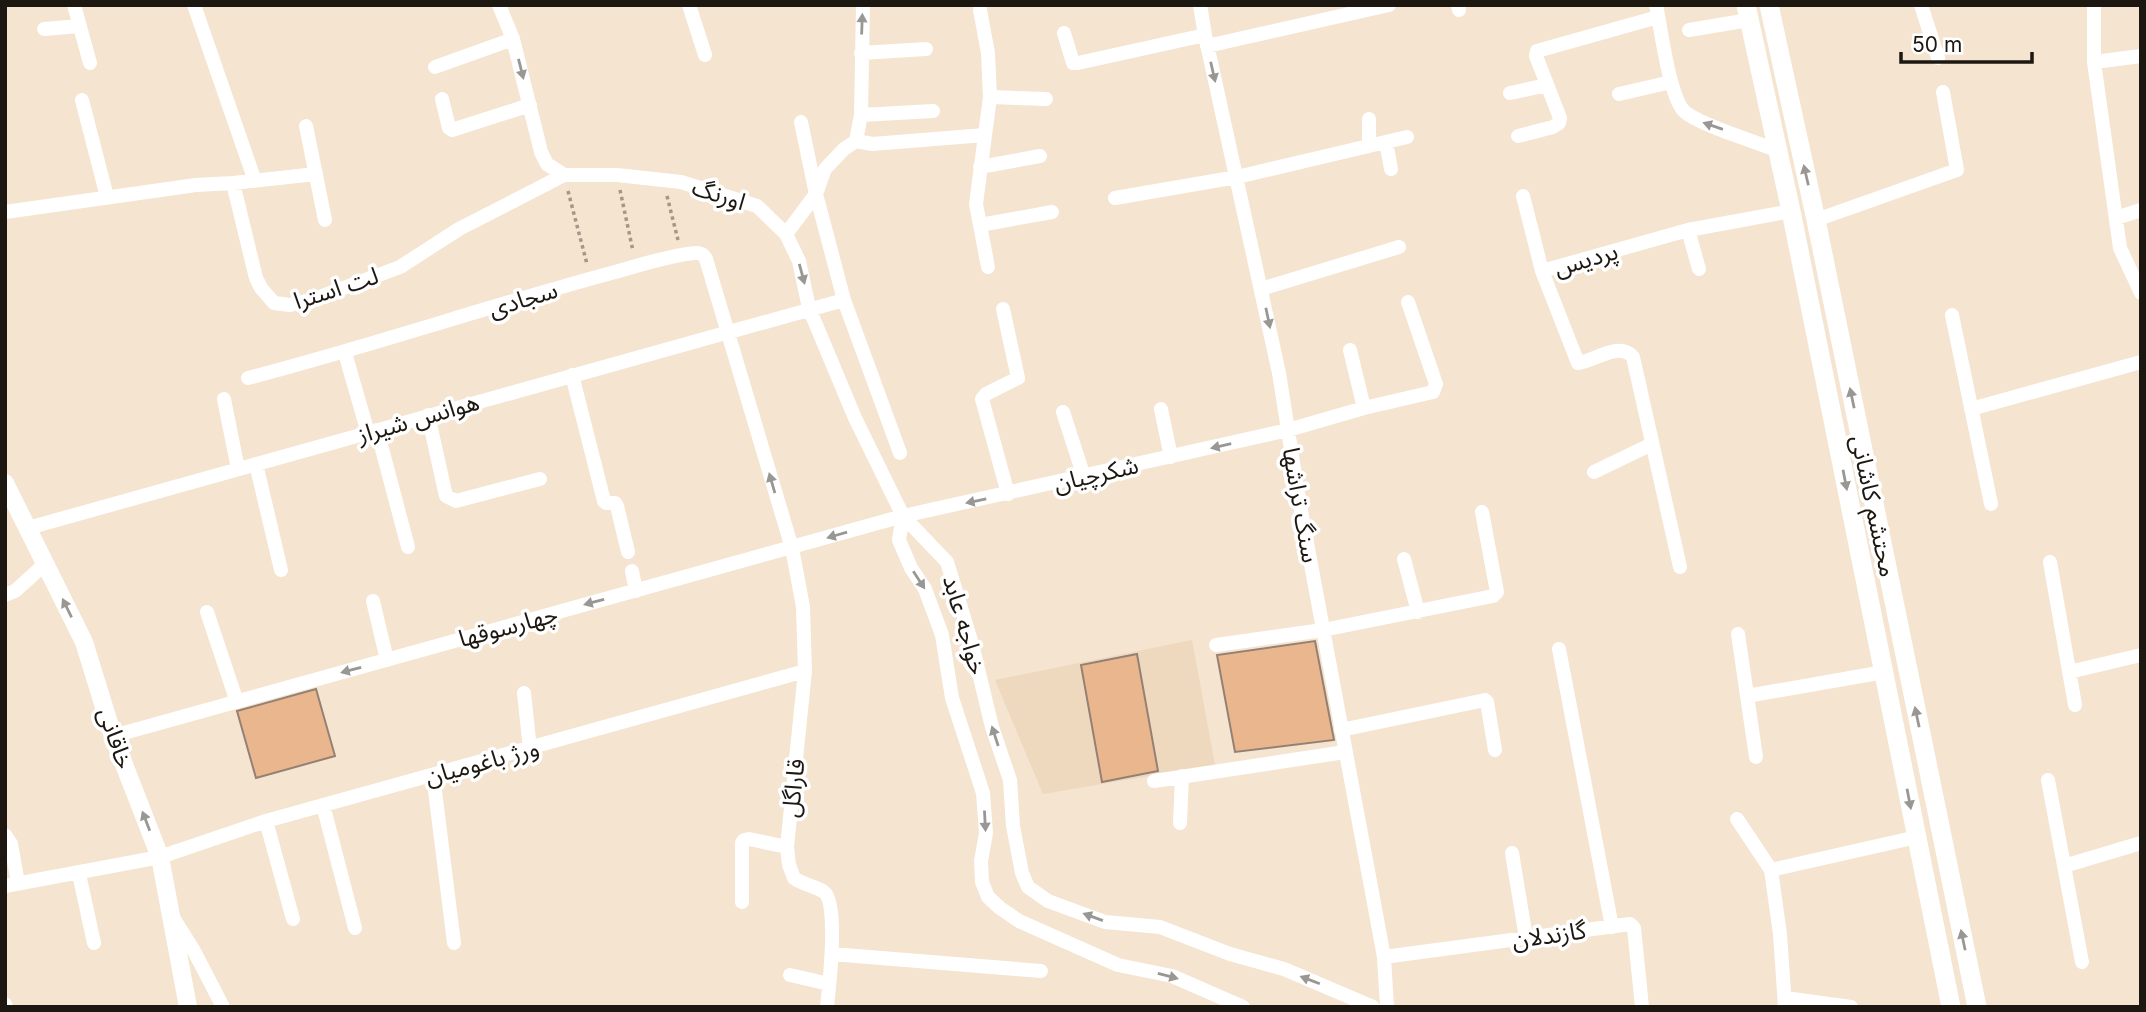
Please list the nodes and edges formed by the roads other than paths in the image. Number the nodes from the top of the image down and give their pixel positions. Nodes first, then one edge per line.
1 (74, 5) edge
2 (194, 5) edge
3 (499, 5) edge
4 (690, 5) edge
5 (863, 5) edge
6 (1200, 5) edge
7 (1389, 5) edge
8 (1921, 5) edge
9 (2094, 5) edge
10 (1775, 7) edge
11 (980, 10) dead end
12 (1657, 11) edge
13 (1748, 13) edge
14 (80, 26) junction
15 (44, 29) dead end
16 (1689, 30) dead end
17 (1063, 33) dead end
18 (513, 39) junction
19 (1206, 41) junction
20 (926, 49) dead end
21 (861, 53) junction
22 (705, 55) dead end
23 (2141, 56) edge
24 (1938, 58) dead end
25 (2094, 62) junction
26 (90, 63) dead end
27 (435, 67) dead end
28 (1782, 67) junction
29 (1760, 70) junction
30 (1671, 82) junction
31 (1547, 85) junction
32 (1943, 92) dead end
33 (1510, 93) dead end
34 (1619, 94) dead end
35 (990, 97) junction
36 (443, 99) dead end
37 (1046, 99) dead end
38 (82, 100) dead end
39 (530, 105) junction
40 (933, 111) dead end
41 (861, 115) junction
42 (1369, 119) dead end
43 (801, 122) dead end
44 (306, 127) dead end
45 (985, 135) junction
46 (1518, 136) dead end
47 (1407, 137) dead end
48 (856, 141) junction
49 (1386, 142) junction
50 (1369, 146) junction
51 (1777, 150) junction
52 (1040, 156) dead end
53 (980, 167) junction
54 (1391, 169) dead end
55 (316, 174) junction
56 (564, 175) junction
57 (1237, 177) junction
58 (255, 181) junction
59 (233, 183) junction
60 (816, 194) junction
61 (1523, 196) dead end
62 (107, 197) junction
63 (1115, 198) dead end
64 (2141, 210) edge
65 (1791, 211) junction
66 (5, 212) edge
67 (1052, 212) dead end
68 (2116, 218) junction
69 (324, 220) dead end
70 (1816, 220) junction
71 (980, 225) junction
72 (1688, 230) junction
73 (786, 234) junction
74 (1399, 247) dead end
75 (703, 255) joint
76 (988, 267) dead end
77 (1699, 269) dead end
78 (1542, 271) junction
79 (1829, 284) junction
80 (1261, 289) junction
81 (1807, 289) junction
82 (2141, 293) edge
83 (844, 300) junction
84 (1408, 302) dead end
85 (809, 308) junction
86 (1003, 309) dead end
87 (1952, 315) dead end
88 (728, 331) junction
89 (1350, 350) dead end
90 (345, 352) junction
91 (2141, 362) edge
92 (572, 375) junction
93 (248, 378) dead end
94 (224, 399) dead end
95 (1364, 408) junction
96 (1161, 409) dead end
97 (1971, 409) junction
98 (1063, 412) dead end
99 (428, 415) junction
100 (1288, 430) junction
101 (372, 431) junction
102 (1652, 444) junction
103 (900, 453) dead end
104 (1171, 457) junction
105 (256, 464) junction
106 (238, 469) junction
107 (1594, 472) dead end
108 (1084, 477) junction
109 (540, 479) dead end
110 (5, 483) edge
111 (1007, 494) junction
112 (1991, 504) dead end
113 (1482, 512) dead end
114 (903, 516) junction
115 (27, 528) junction
116 (408, 547) dead end
117 (792, 548) junction
118 (628, 552) dead end
119 (1404, 559) dead end
120 (2050, 562) dead end
121 (45, 564) junction
122 (1680, 567) dead end
123 (281, 570) dead end
124 (632, 572) dead end
125 (636, 591) junction
126 (5, 595) edge
127 (373, 601) dead end
128 (207, 612) dead end
129 (1419, 612) junction
130 (1323, 631) junction
131 (1738, 634) dead end
132 (1216, 645) dead end
133 (1559, 649) dead end
134 (2141, 655) edge
135 (387, 660) junction
136 (805, 671) junction
137 (1884, 672) junction
138 (2069, 672) junction
139 (524, 693) dead end
140 (1747, 696) junction
141 (237, 702) junction
142 (2074, 705) dead end
143 (1341, 730) junction
144 (113, 736) junction
145 (530, 749) junction
146 (1495, 750) dead end
147 (1345, 752) junction
148 (1756, 757) dead end
149 (433, 775) junction
150 (1182, 776) junction
151 (2048, 780) dead end
152 (1154, 781) dead end
153 (323, 805) junction
154 (1737, 819) dead end
155 (266, 821) junction
156 (1180, 823) dead end
157 (5, 835) edge
158 (1917, 837) junction
159 (2141, 843) edge
160 (787, 847) junction
161 (1512, 853) dead end
162 (160, 857) junction
163 (2064, 866) junction
164 (1770, 870) junction
165 (79, 874) junction
166 (12, 885) edge
167 (742, 902) dead end
168 (171, 914) junction
169 (293, 919) dead end
170 (1612, 927) junction
171 (355, 928) dead end
172 (1527, 939) junction
173 (94, 943) dead end
174 (454, 943) dead end
175 (832, 954) junction
176 (1384, 957) junction
177 (2082, 962) dead end
178 (1041, 971) dead end
179 (790, 975) dead end
180 (829, 984) junction
181 (1785, 1002) edge
182 (188, 1007) edge
183 (223, 1007) edge
184 (827, 1007) edge
185 (1243, 1007) edge
186 (1373, 1007) edge
187 (1387, 1007) edge
188 (1642, 1007) edge
189 (1851, 1007) edge
190 (1951, 1007) edge
191 (1977, 1007) edge

1 - 14 street
2 - 58 street
3 - 18 street
4 - 22 street
21 -> 5 street
6 - 19 street, سنگ تراشها
7 - 19 street
8 - 24 street
9 - 25 street
10 - 28 main road, محتشم کاشانی
11 - 35 street
12 - 30 street
12 - 31 street
13 - 16 street
13 - 29 main road, محتشم کاشانی
14 - 15 street
14 - 26 street
17 - 19 street
18 - 27 street
18 -> 39 street
19 -> 57 street, سنگ تراشها
20 - 21 street
21 - 41 street
23 - 25 street
25 - 68 street
28 - 29 main road
70 -> 28 main road, محتشم کاشانی
29 - 51 main road, محتشم کاشانی
30 - 34 street
51 -> 30 street
31 - 33 street
31 - 46 street
32 - 70 street
35 - 37 street
35 - 45 street
36 - 39 street
38 - 62 street
39 - 56 street
40 - 41 street
41 - 48 street
42 - 50 street
43 - 60 street
44 - 55 street
45 - 48 street
45 - 53 street
47 - 49 street
48 - 60 street
49 - 50 street
49 - 54 street
50 - 57 street
51 - 65 main road, محتشم کاشانی
52 - 53 street
53 - 71 street
55 - 58 street
55 - 69 street
56 - 59 street, لت استرا
56 - 73 street, اورنگ
57 - 63 street
57 - 80 street, سنگ تراشها
58 - 59 street
59 - 62 street
60 - 73 street
60 - 83 street
61 - 78 street
62 - 66 street
64 - 68 street
65 - 72 street, پردیس
65 - 81 main road, محتشم کاشانی
67 - 71 street
68 - 82 street
70 - 79 main road, محتشم کاشانی
71 - 76 street
72 - 77 street
72 - 78 street, پردیس
73 -> 85 street, اورنگ
74 - 80 street
75 - 88 street, قاراگل
75 - 90 street, سجادی
78 - 102 street, پردیس
79 - 81 main road
191 -> 79 main road, محتشم کاشانی
80 -> 100 street, سنگ تراشها
81 -> 137 main road, محتشم کاشانی
83 - 85 street, هوانس شیراز
83 - 103 street
84 - 95 street, شکرچیان
85 - 88 street, هوانس شیراز
85 - 114 street, اورنگ
86 - 111 street
87 - 97 street
88 - 92 street, هوانس شیراز
117 -> 88 street, قاراگل
89 - 95 street
90 - 93 street, سجادی
90 - 101 street
91 - 97 street
92 - 99 street, هوانس شیراز
92 - 118 street
94 - 106 street
95 - 100 street, شکرچیان
96 - 104 street
97 - 112 street
98 - 108 street
99 - 101 street, هوانس شیراز
99 - 109 street
100 -> 104 street, شکرچیان
100 - 130 street, سنگ تراشها
101 - 105 street, هوانس شیراز
101 - 116 street
102 - 107 street
102 - 122 street, پردیس
104 - 108 street, شکرچیان
105 - 106 street, هوانس شیراز
105 - 123 street
106 - 115 street, هوانس شیراز
108 - 111 street, شکرچیان
110 - 115 street, خاقانی
111 -> 114 street, شکرچیان
113 - 129 street
114 -> 117 street, چهارسوقها
114 -> 185 street, خواجه عابد
186 -> 114 street, خواجه عابد
115 - 121 street, خاقانی
117 - 125 street, چهارسوقها
117 - 136 street, قاراگل
119 - 129 street
120 - 138 street
121 - 126 street
144 -> 121 street, خاقانی
124 - 125 street
125 -> 135 street, چهارسوقها
127 - 135 street
128 - 141 street
129 - 130 street
130 - 132 street
130 - 143 street, سنگ تراشها
131 - 140 street
133 - 170 street
134 - 138 street
135 -> 141 street, چهارسوقها
136 - 145 street, ورژ باغومیان
136 - 160 street, قاراگل
137 - 140 street
137 -> 158 main road, محتشم کاشانی
138 - 142 street
139 - 145 street
140 - 148 street
141 - 144 street, چهارسوقها
143 - 146 street
143 - 147 street, سنگ تراشها
162 -> 144 street, خاقانی
145 - 149 street, ورژ باغومیان
147 - 150 street
147 - 176 street, سنگ تراشها
149 - 153 street, ورژ باغومیان
149 - 174 street
150 - 152 street
150 - 156 street
151 - 163 street
153 - 155 street, ورژ باغومیان
153 - 171 street
154 - 164 street
155 - 162 street, ورژ باغومیان
155 - 169 street
157 - 166 street
158 - 164 street
158 - 190 main road, محتشم کاشانی
159 - 163 street
160 - 167 street
160 - 175 street, قاراگل
161 - 172 street
162 - 165 street, ورژ باغومیان
162 - 168 street, خاقانی
163 - 177 street
164 - 181 street
165 - 166 street, ورژ باغومیان
165 - 173 street
168 - 182 street, خاقانی
168 - 183 street
170 - 172 street, گازندلان
170 - 188 street, گازندلان
172 - 176 street, گازندلان
175 - 178 street
175 - 180 street, قاراگل
176 - 187 street, سنگ تراشها
179 - 180 street
180 - 184 street, قاراگل
181 - 189 street

